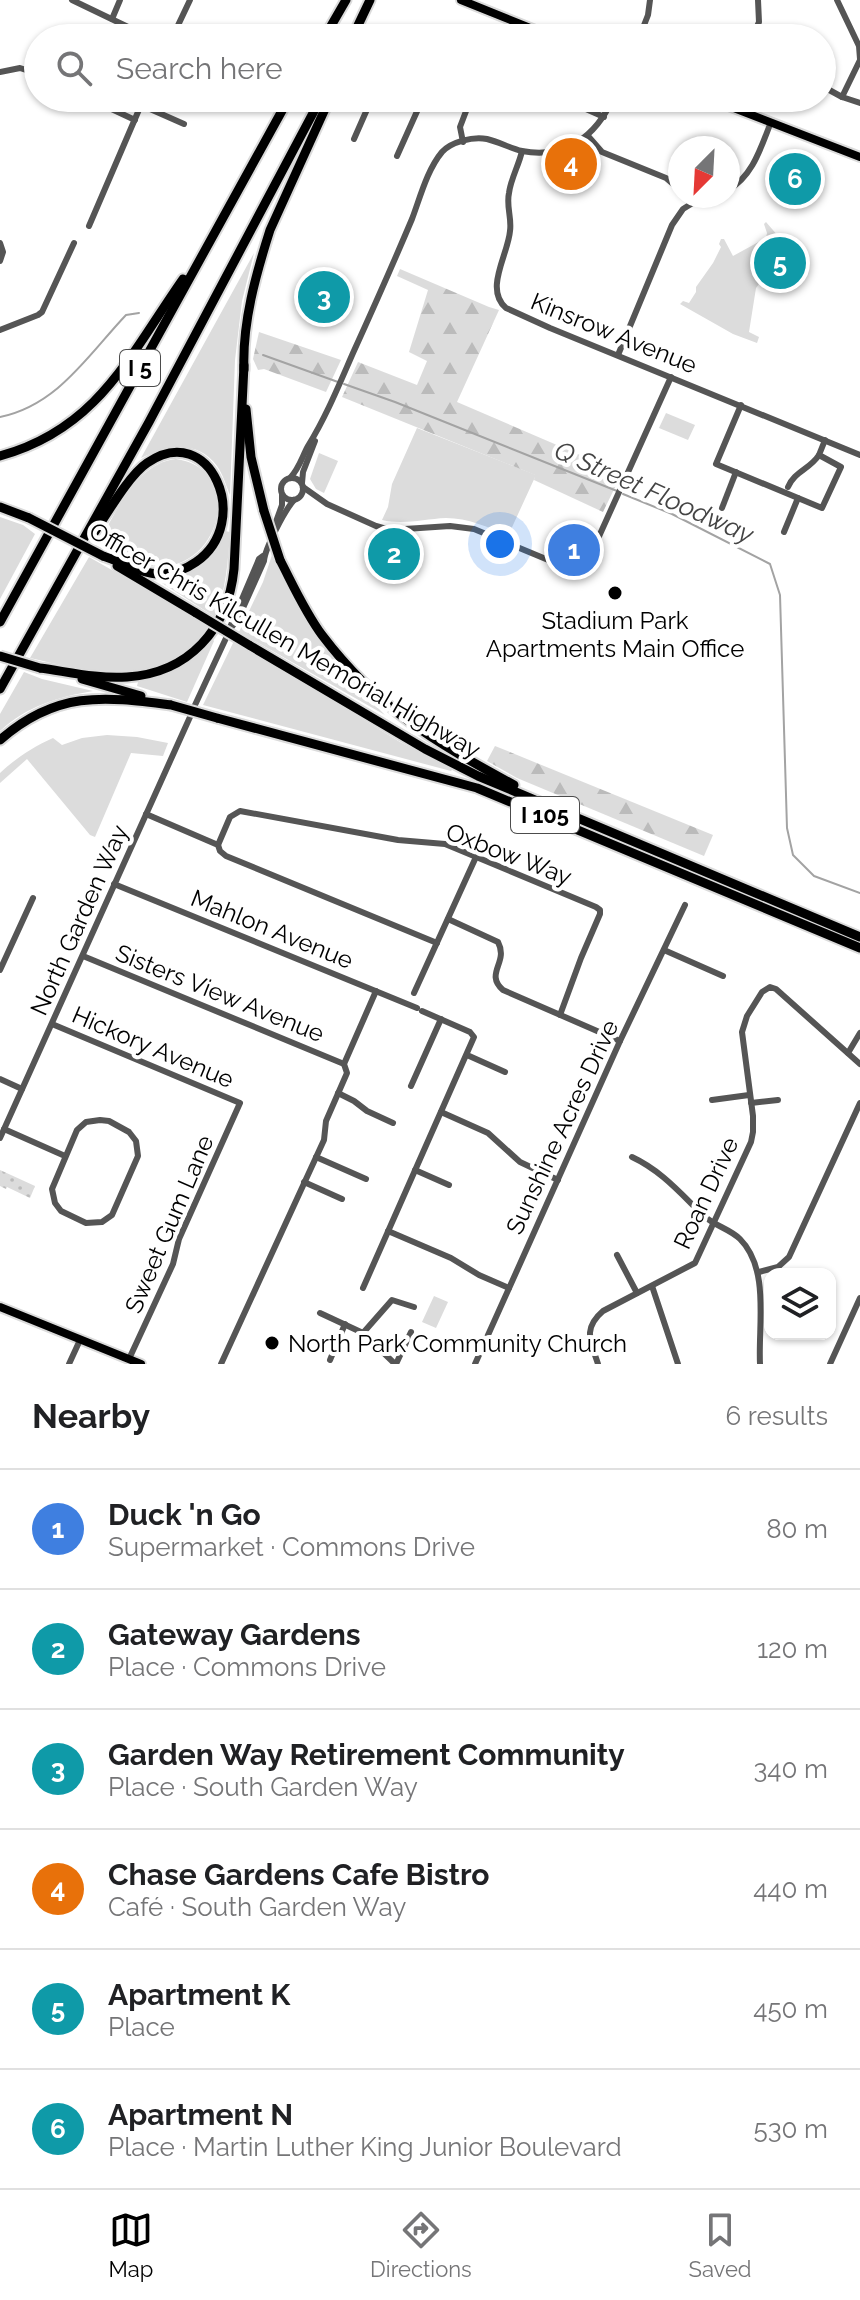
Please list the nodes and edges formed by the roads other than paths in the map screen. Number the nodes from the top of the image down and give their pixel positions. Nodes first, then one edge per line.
1 (72, 0) edge
2 (120, 0) edge
3 (190, 0) edge
4 (346, 0) edge
5 (370, 0) edge
6 (461, 0) edge
7 (650, 0) edge
8 (758, 0) edge
9 (837, 0) edge
10 (112, 19) junction
11 (122, 24) edge
12 (179, 24) edge
13 (332, 24) edge
14 (359, 24) edge
15 (520, 24) edge
16 (644, 24) edge
17 (758, 24) edge
18 (860, 59) edge
19 (24, 69) edge
20 (0, 72) edge
21 (836, 94) edge
22 (842, 97) junction
23 (860, 103) edge
24 (118, 112) edge
25 (138, 112) edge
26 (163, 112) edge
27 (281, 112) edge
28 (314, 112) edge
29 (324, 112) edge
30 (366, 112) edge
31 (417, 112) edge
32 (465, 112) edge
33 (593, 112) edge
34 (606, 112) edge
35 (745, 112) edge
36 (604, 117) junction
37 (135, 120) junction
38 (771, 122) junction
39 (184, 124) dead end
40 (588, 136) junction
41 (354, 139) dead end
42 (463, 142) junction
43 (522, 151) junction
44 (397, 156) dead end
45 (860, 157) edge
46 (668, 180) edge
47 (740, 183) edge
48 (684, 208) edge
49 (89, 226) dead end
50 (210, 240) junction
51 (0, 243) edge
52 (74, 243) dead end
53 (0, 261) edge
54 (0, 330) edge
55 (618, 355) junction
56 (244, 365) junction
57 (671, 377) junction
58 (741, 405) junction
59 (317, 433) junction
60 (825, 440) junction
61 (819, 455) junction
62 (860, 455) edge
63 (0, 456) edge
64 (736, 472) junction
65 (290, 478) junction
66 (303, 485) junction
67 (788, 487) dead end
68 (282, 495) junction
69 (798, 498) junction
70 (296, 500) junction
71 (327, 504) junction
72 (0, 508) edge
73 (722, 508) dead end
74 (784, 532) dead end
75 (270, 542) junction
76 (264, 555) junction
77 (103, 556) junction
78 (64, 575) junction
79 (0, 620) edge
80 (227, 636) dead end
81 (0, 656) edge
82 (40, 668) junction
83 (0, 689) edge
84 (171, 705) junction
85 (195, 705) dead end
86 (190, 717) dead end
87 (0, 740) edge
88 (557, 809) junction
89 (146, 814) junction
90 (218, 845) junction
91 (476, 857) junction
92 (114, 884) junction
93 (33, 898) dead end
94 (685, 905) dead end
95 (448, 919) junction
96 (860, 937) edge
97 (437, 943) junction
98 (860, 948) edge
99 (664, 950) junction
100 (83, 956) junction
101 (0, 970) edge
102 (723, 976) dead end
103 (376, 991) junction
104 (414, 993) dead end
105 (560, 1015) junction
106 (441, 1019) junction
107 (52, 1024) junction
108 (860, 1033) edge
109 (620, 1041) junction
110 (848, 1053) junction
111 (467, 1055) junction
112 (344, 1064) junction
113 (860, 1064) edge
114 (505, 1072) dead end
115 (0, 1079) edge
116 (411, 1086) dead end
117 (22, 1089) junction
118 (338, 1093) junction
119 (749, 1095) junction
120 (712, 1100) dead end
121 (778, 1100) dead end
122 (240, 1103) joint
123 (751, 1103) junction
124 (860, 1103) edge
125 (441, 1112) junction
126 (393, 1123) dead end
127 (4, 1129) junction
128 (0, 1138) edge
129 (65, 1156) junction
130 (316, 1157) junction
131 (632, 1157) dead end
132 (415, 1170) junction
133 (366, 1179) dead end
134 (558, 1180) junction
135 (304, 1182) junction
136 (449, 1185) dead end
137 (342, 1199) dead end
138 (714, 1223) junction
139 (388, 1231) junction
140 (617, 1255) dead end
141 (759, 1272) junction
142 (652, 1286) junction
143 (363, 1288) dead end
144 (509, 1288) junction
145 (637, 1293) junction
146 (860, 1298) edge
147 (0, 1307) edge
148 (414, 1307) dead end
149 (320, 1313) dead end
150 (345, 1324) junction
151 (411, 1332) dead end
152 (363, 1333) junction
153 (80, 1340) junction
154 (129, 1359) junction
155 (330, 1360) dead end
156 (69, 1364) edge
157 (141, 1364) edge
158 (221, 1364) edge
159 (396, 1364) edge
160 (475, 1364) edge
161 (598, 1364) edge
162 (678, 1364) edge
163 (760, 1364) edge
164 (830, 1364) edge

1 - 10 street
2 - 10 street
3 - 12 street
4 - 13 highway
5 - 14 highway
6 - 15 main road
7 - 16 street
8 - 17 street
9 - 18 street
10 - 11 street
18 - 22 street
19 - 20 street
21 - 22 street
22 - 23 street
24 - 37 street
25 - 37 street
26 - 39 street
27 - 50 highway, I 5
28 - 78 highway, I 5
29 - 56 highway
30 - 41 street
31 - 44 street
32 - 42 street
33 - 36 street
34 - 36 street
35 - 38 main road
36 - 40 street
37 - 49 street
38 - 45 main road
38 - 47 street
40 - 43 street
40 - 46 street
42 - 43 street
42 - 59 street
43 - 55 street, Kinsrow Avenue
48 - 55 street
50 - 63 highway
50 - 79 highway, I 5
51 - 53 street
52 - 54 street
55 - 57 street, Kinsrow Avenue
56 - 82 highway
56 - 88 highway, bridge
57 - 58 street, Kinsrow Avenue
57 - 71 street
58 - 60 street, Kinsrow Avenue
58 - 64 street
59 - 65 street
59 - 66 street
60 - 61 street
60 - 62 street, Kinsrow Avenue
61 - 67 street
61 - 69 street
64 - 69 street
64 - 73 street
65 - 66 street
65 - 68 street
66 - 70 street
66 - 71 street
68 - 70 street
68 - 75 street
69 - 74 street
70 - 71 street
70 - 75 street
72 - 77 highway, Officer Chris Kilcullen Memorial Highway / I 105, bridge
75 - 76 street
76 - 76 street
77 - 78 highway
77 - 88 highway, Officer Chris Kilcullen Memorial Highway / I 105, bridge
78 - 83 highway, I 5
80 - 85 street
81 - 82 highway, Officer Chris Kilcullen Memorial Highway / I 105, bridge
82 - 84 highway, Officer Chris Kilcullen Memorial Highway / I 105
84 - 87 highway
84 - 98 highway, Officer Chris Kilcullen Memorial Highway / I 105, bridge
86 - 89 street, North Garden Way
88 - 96 highway, Officer Chris Kilcullen Memorial Highway / I 105
89 - 90 street
89 - 92 street, North Garden Way
90 - 91 street, Oxbow Way
90 - 97 street
91 - 95 street
91 - 105 street, Oxbow Way
92 - 100 street, North Garden Way
92 - 103 street, Mahlon Avenue
93 - 101 street
94 - 99 street, Sunshine Acres Drive
95 - 97 street
95 - 105 street
97 - 104 street
99 - 102 street
99 - 109 street, Sunshine Acres Drive
100 - 107 street, North Garden Way
100 - 112 street, Sisters View Avenue
103 - 106 street, Mahlon Avenue
103 - 112 street
105 - 109 street
106 - 111 street, Mahlon Avenue
106 - 116 street
107 - 117 street, North Garden Way
107 - 122 street, Hickory Avenue
108 - 110 street
109 - 134 street, Sunshine Acres Drive
110 - 113 street
110 - 119 street, Roan Drive
111 - 114 street
111 - 125 street
112 - 118 street
115 - 117 street
117 - 127 street, North Garden Way
118 - 126 street
118 - 130 street
119 - 120 street
119 - 123 street, Roan Drive
121 - 123 street
122 - 154 street, Sweet Gum Lane
123 - 138 street, Roan Drive
124 - 141 street
125 - 132 street
125 - 134 street
127 - 128 street, North Garden Way
127 - 129 street
129 - 129 street
130 - 133 street
130 - 135 street
131 - 138 street
132 - 136 street
132 - 139 street
134 - 144 street, Sunshine Acres Drive
135 - 137 street
135 - 158 street
138 - 141 street
138 - 142 street, Roan Drive
139 - 143 street
139 - 144 street
140 - 145 street
141 - 163 street
142 - 145 street, Roan Drive
142 - 162 street
144 - 160 street, Sunshine Acres Drive
145 - 161 street, Roan Drive
146 - 164 street
147 - 153 main road
148 - 152 street
149 - 150 street
150 - 152 street
150 - 155 street
151 - 159 street
152 - 159 street
153 - 154 main road
153 - 156 street
154 - 157 main road

